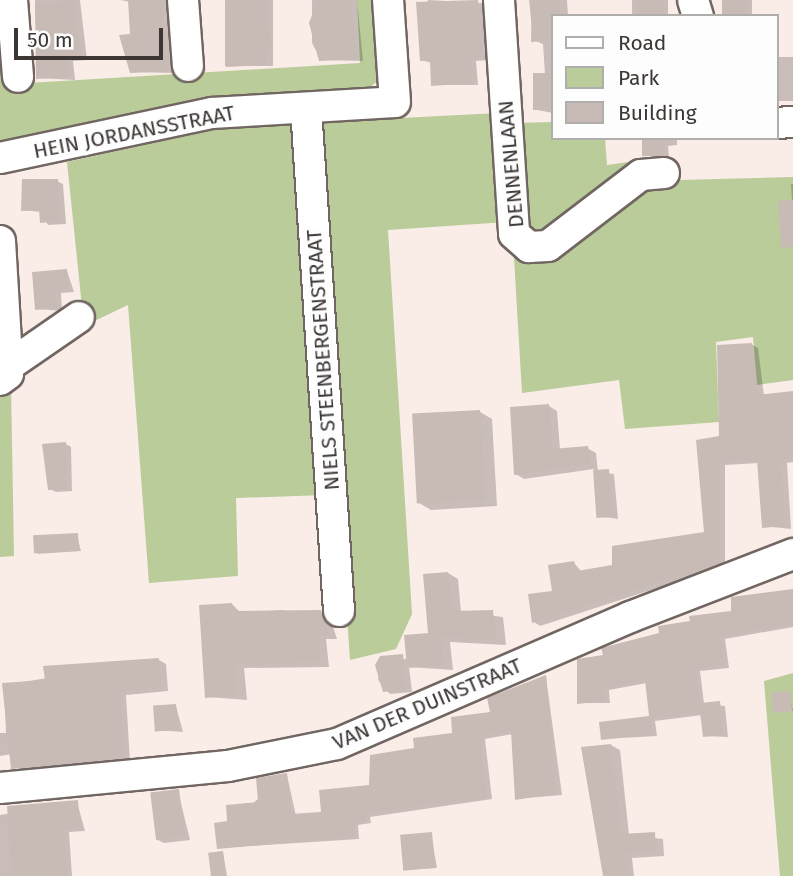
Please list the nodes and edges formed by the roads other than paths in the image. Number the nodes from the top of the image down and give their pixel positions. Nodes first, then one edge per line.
1 (12, 0) edge
2 (183, 0) edge
3 (202, 0) edge
4 (388, 0) edge
5 (499, 0) edge
6 (18, 77) dead end
7 (306, 108) junction
8 (0, 158) edge
9 (664, 173) dead end
10 (0, 241) edge
11 (79, 317) dead end
12 (4, 373) edge
13 (793, 554) edge
14 (339, 611) dead end
15 (0, 788) edge

1 - 6 street
2 - 3 street
4 - 7 street, HEIN JORDANSSTRAAT
5 - 9 street, DENNENLAAN
7 - 8 street, HEIN JORDANSSTRAAT
7 - 14 street, NIELS STEENBERGENSTRAAT
10 - 12 street
11 - 12 street
13 - 15 street, VAN DER DUINSTRAAT

